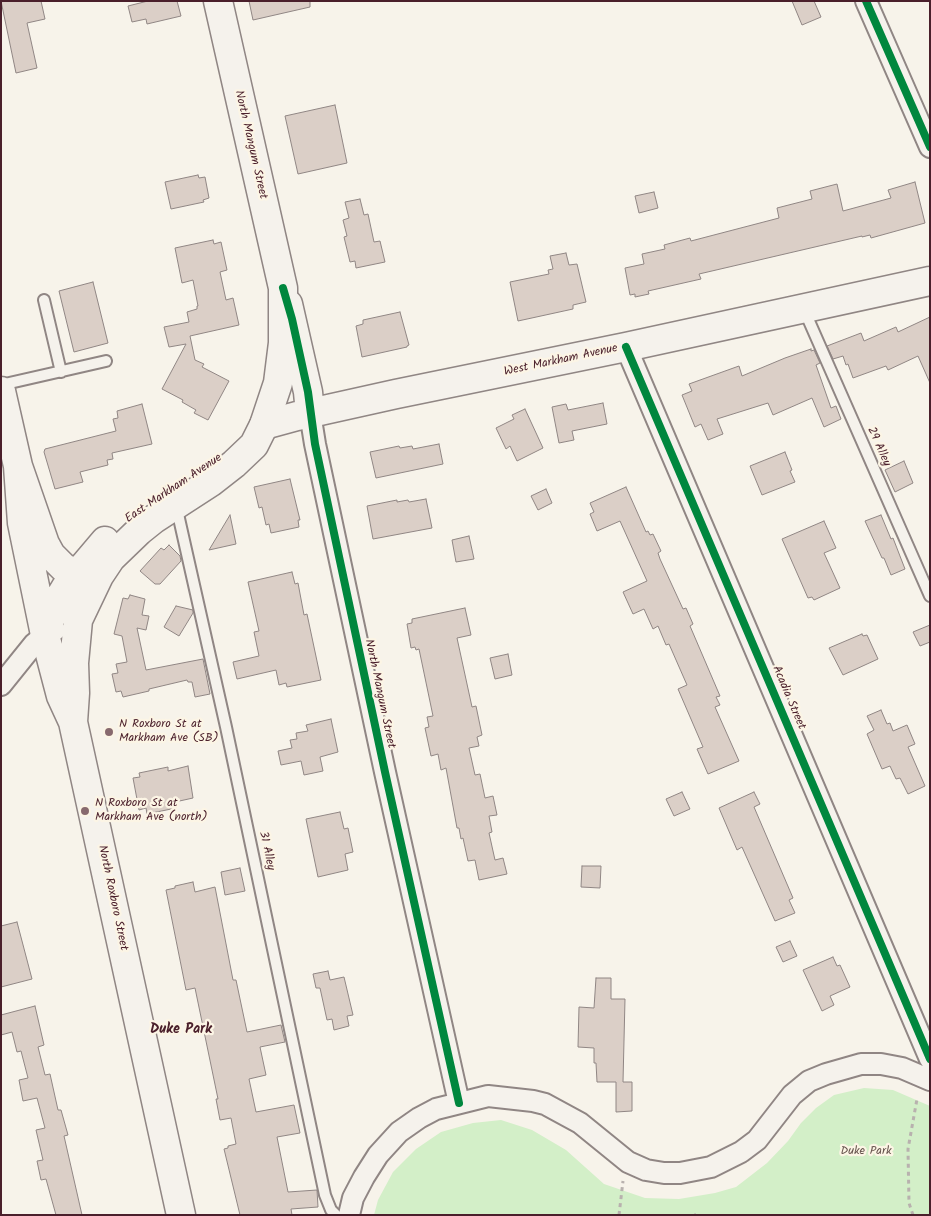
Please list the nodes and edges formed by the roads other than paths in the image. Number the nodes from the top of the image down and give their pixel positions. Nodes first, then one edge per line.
1 (866, 1) edge
2 (220, 12) edge
3 (930, 147) edge
4 (930, 281) edge
5 (283, 288) junction
6 (44, 300) dead end
7 (806, 308) junction
8 (626, 347) junction
9 (106, 361) dead end
10 (61, 372) junction
11 (1, 385) edge
12 (1, 391) edge
13 (310, 413) junction
14 (264, 425) junction
15 (18, 466) junction
16 (172, 498) junction
17 (88, 575) junction
18 (930, 596) edge
19 (78, 620) junction
20 (45, 635) junction
21 (1, 684) edge
22 (73, 722) junction
23 (930, 1059) edge
24 (930, 1080) edge
25 (459, 1103) junction
26 (181, 1215) edge
27 (336, 1215) edge
28 (349, 1215) edge

1 - 3 street
2 - 5 main road, North Mangum Street
4 - 7 main road, West Markham Avenue
5 - 13 main road, North Mangum Street
5 - 14 main road, North Mangum Street
6 - 10 lane
7 - 8 main road, West Markham Avenue
7 - 18 lane, 29 Alley
8 - 13 main road, West Markham Avenue
8 - 23 street, Acadia Street
9 - 10 lane
10 - 11 lane
12 - 15 main road, North Roxboro Street
13 - 14 main road, East Markham Avenue
13 - 25 street, North Mangum Street
14 - 16 main road, East Markham Avenue
15 - 17 main road, North Roxboro Street
15 - 20 main road, North Roxboro Street
16 - 17 main road, East Markham Avenue
16 - 27 lane, 31 Alley
17 - 19 main road, East Markham Avenue
17 - 20 main road, East Markham Avenue
19 - 20 street
19 - 22 main road, East Markham Avenue
20 - 21 street
20 - 22 main road, North Roxboro Street
22 - 26 main road, North Roxboro Street
24 - 25 street
25 - 28 street

